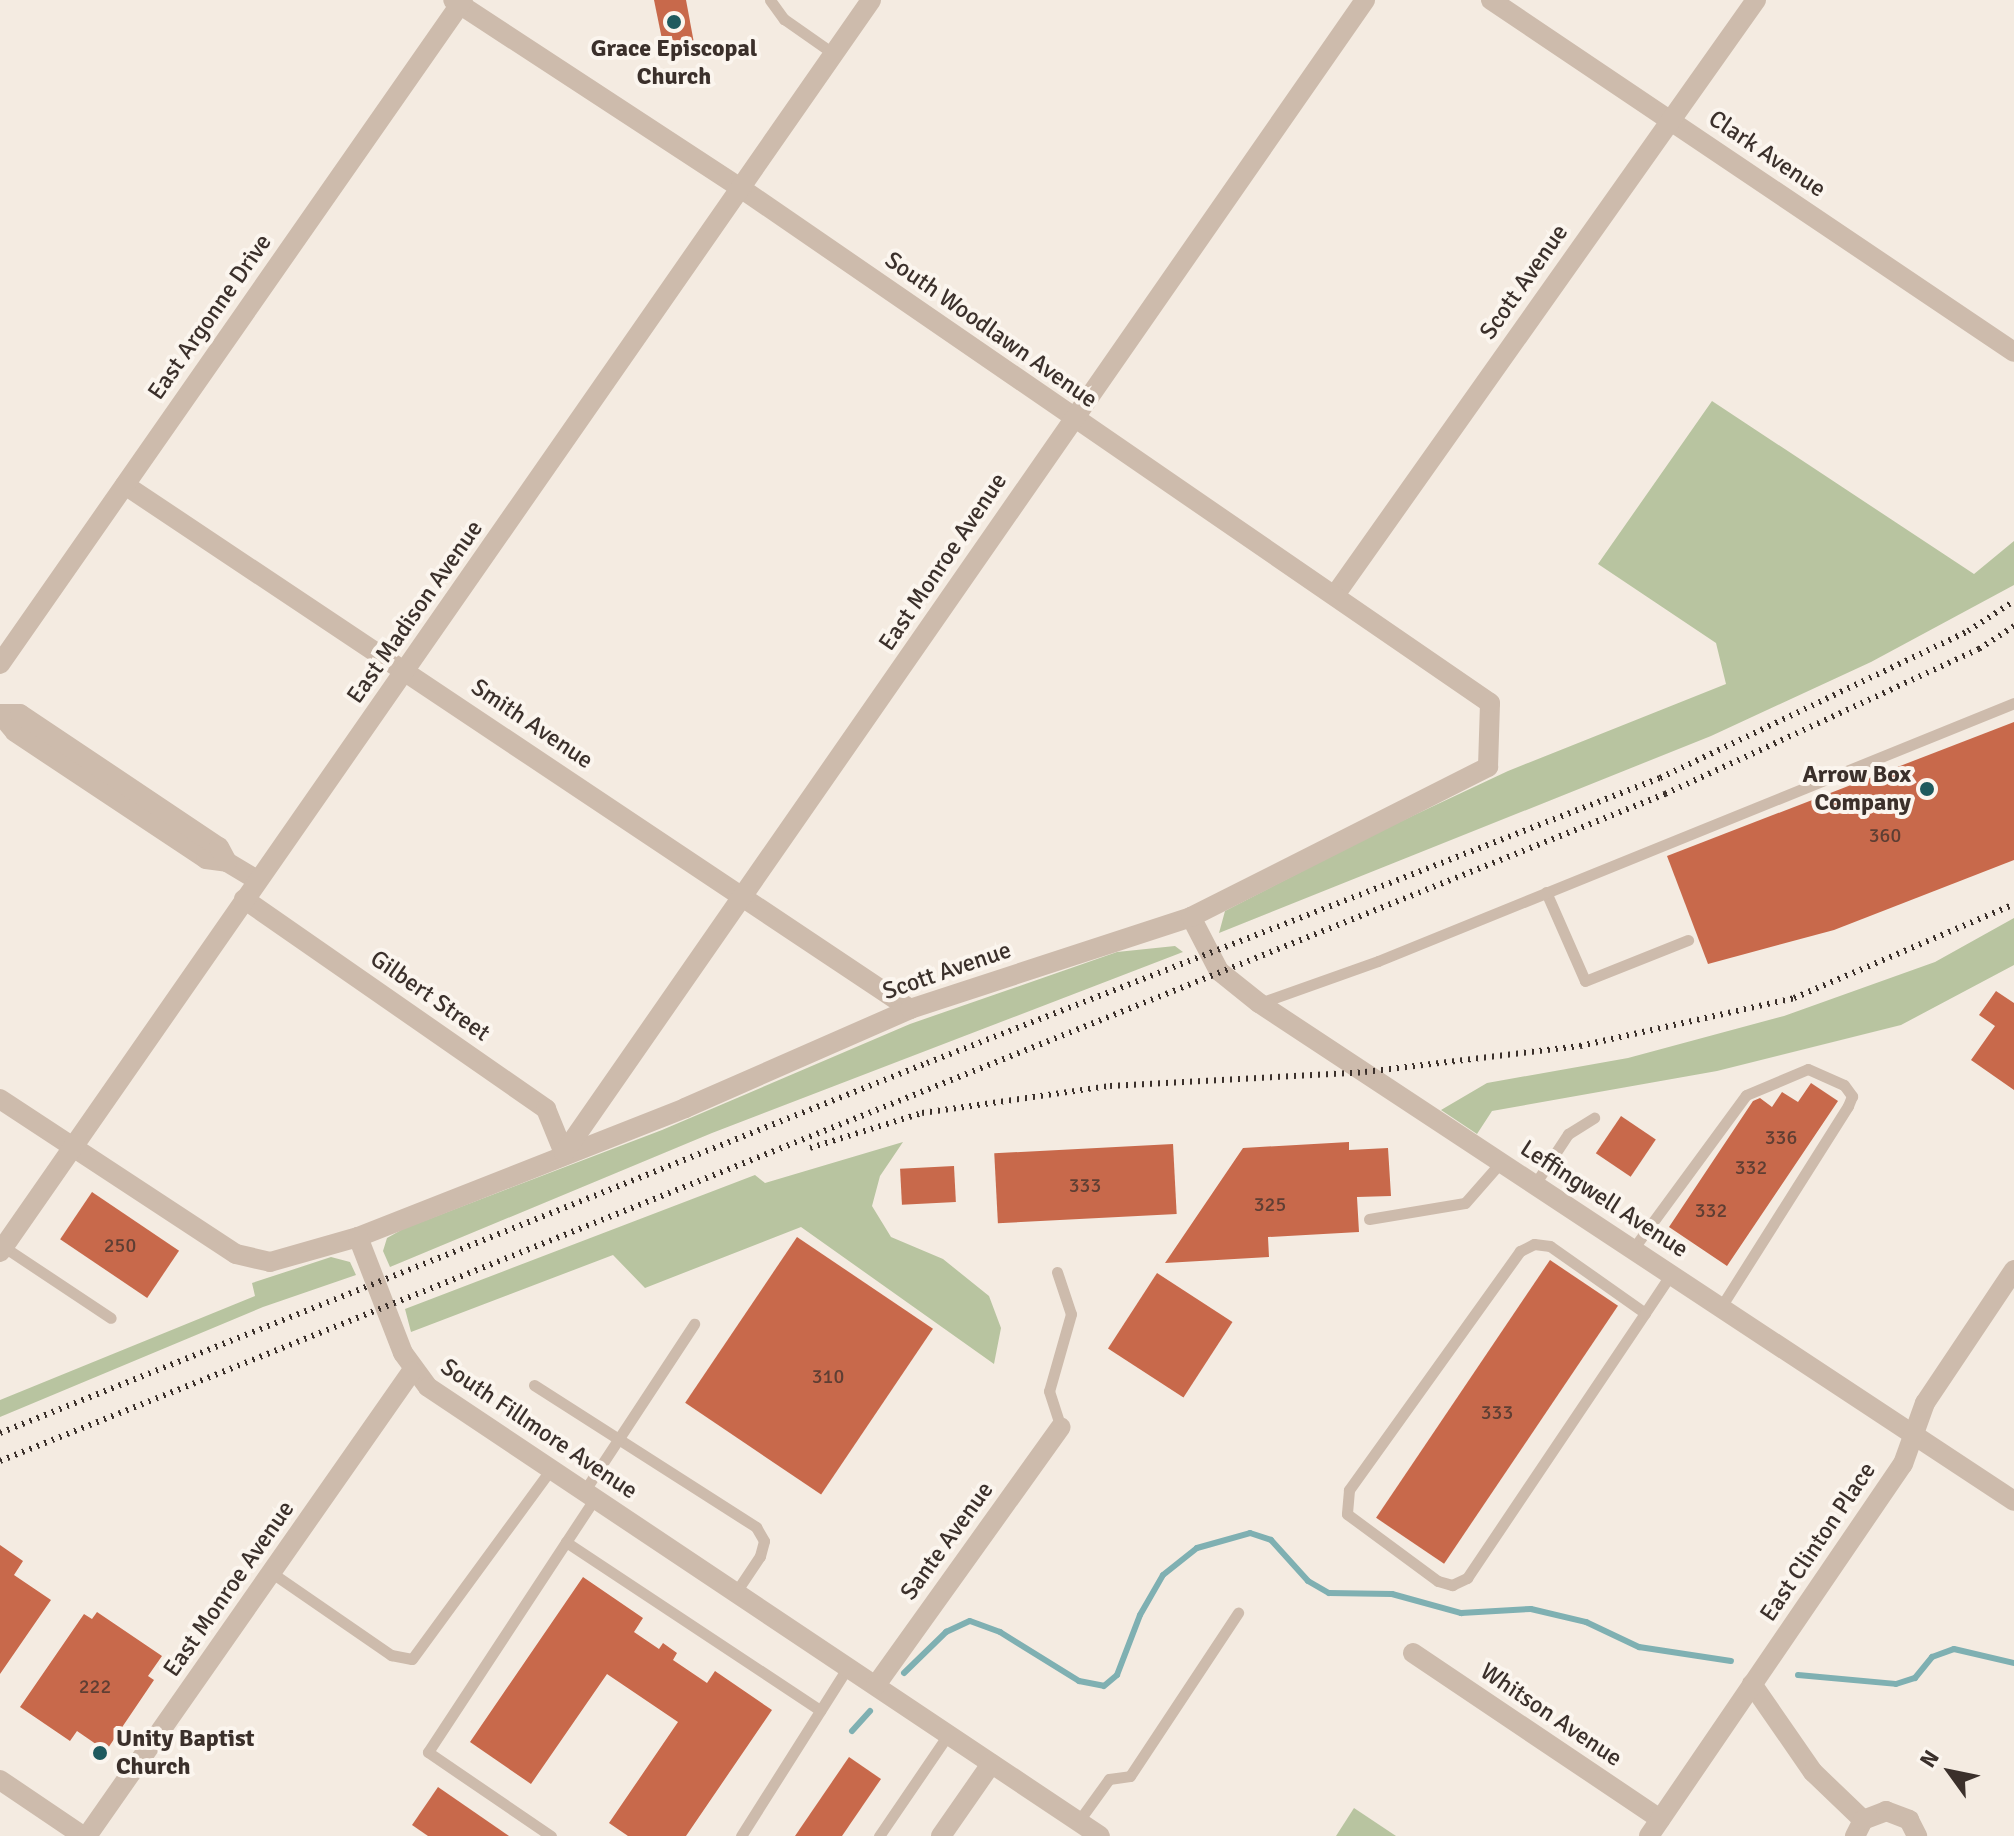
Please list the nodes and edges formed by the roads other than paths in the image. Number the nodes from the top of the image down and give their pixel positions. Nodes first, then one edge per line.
1 (770, 0) edge
2 (871, 0) edge
3 (1365, 0) edge
4 (1491, 0) edge
5 (1756, 0) edge
6 (458, 1) edge
7 (834, 54) junction
8 (1671, 120) junction
9 (742, 189) junction
10 (2014, 352) edge
11 (1073, 419) junction
12 (125, 485) junction
13 (1335, 595) junction
14 (0, 664) edge
15 (406, 671) junction
16 (1490, 703) joint
17 (2014, 703) edge
18 (0, 714) edge
19 (257, 880) junction
20 (1546, 892) junction
21 (744, 897) junction
22 (244, 899) junction
23 (1191, 917) junction
24 (1688, 940) dead end
25 (1259, 1003) junction
26 (910, 1009) junction
27 (0, 1099) edge
28 (1594, 1118) dead end
29 (75, 1148) junction
30 (564, 1153) junction
31 (1501, 1162) junction
32 (1535, 1184) junction
33 (1369, 1219) dead end
34 (358, 1237) junction
35 (1633, 1249) junction
36 (2, 1250) edge
37 (2014, 1270) edge
38 (1057, 1272) dead end
39 (1671, 1274) junction
40 (1721, 1307) junction
41 (1645, 1313) junction
42 (111, 1318) dead end
43 (694, 1324) dead end
44 (412, 1371) junction
45 (534, 1385) dead end
46 (1061, 1427) joint
47 (1913, 1434) junction
48 (619, 1438) junction
49 (552, 1468) junction
50 (590, 1494) junction
51 (2014, 1501) edge
52 (566, 1542) junction
53 (272, 1573) junction
54 (736, 1592) junction
55 (1238, 1613) dead end
56 (1413, 1653) dead end
57 (848, 1667) junction
58 (1752, 1684) junction
59 (876, 1685) junction
60 (820, 1710) junction
61 (948, 1735) junction
62 (991, 1764) junction
63 (0, 1780) edge
64 (1078, 1822) junction
65 (1654, 1828) edge
66 (1859, 1828) edge
67 (85, 1836) edge
68 (551, 1836) edge
69 (741, 1836) edge
70 (879, 1836) edge
71 (941, 1836) edge
72 (1100, 1836) edge
73 (1917, 1836) edge

1 - 7 lane
2 - 7 street, East Madison Avenue
3 - 11 street, East Monroe Avenue
4 - 8 street, Clark Avenue
5 - 8 street, Scott Avenue
6 - 9 street, South Woodlawn Avenue
6 - 12 street, East Argonne Drive
7 - 9 street, East Madison Avenue
8 - 10 street, Clark Avenue
8 - 13 street, Scott Avenue
9 - 11 street, South Woodlawn Avenue
9 - 15 street, East Madison Avenue
11 - 13 street, South Woodlawn Avenue
11 - 21 street, East Monroe Avenue
12 - 14 street, East Argonne Drive
12 - 15 street, Smith Avenue
13 - 16 street, South Woodlawn Avenue
15 - 19 street, East Madison Avenue
15 - 21 street, Smith Avenue
16 - 23 street, Scott Avenue
17 - 20 lane
18 - 19 street
19 - 22 street, East Madison Avenue
20 - 24 lane
20 - 25 lane
21 - 26 street, Smith Avenue
21 - 30 street, East Monroe Avenue
22 - 29 street, East Madison Avenue
22 - 30 street, Gilbert Street
23 - 25 street, Leffingwell Avenue
23 - 26 street, Scott Avenue
25 - 31 street, Leffingwell Avenue
26 - 30 street, Scott Avenue
27 - 29 street
28 - 32 lane
29 - 34 street
29 - 36 street, East Madison Avenue
30 - 34 street, Scott Avenue
31 - 32 street, Leffingwell Avenue
31 - 33 lane
32 - 35 street, Leffingwell Avenue
34 - 44 street, South Fillmore Avenue
35 - 39 street, Leffingwell Avenue
35 - 40 lane
36 - 42 lane
37 - 47 street, East Clinton Place
38 - 46 lane
39 - 40 street, Leffingwell Avenue
39 - 41 lane
40 - 47 street, Leffingwell Avenue
41 - 41 lane
43 - 48 lane
44 - 49 street, South Fillmore Avenue
44 - 53 street, East Monroe Avenue
45 - 48 lane
46 - 59 street, Sante Avenue
47 - 51 street, Leffingwell Avenue
47 - 58 street, East Clinton Place
48 - 50 lane
48 - 54 lane
49 - 50 street, South Fillmore Avenue
49 - 53 lane
50 - 52 lane
50 - 54 street, South Fillmore Avenue
52 - 60 lane
52 - 68 lane
53 - 67 street, East Monroe Avenue
54 - 57 street, South Fillmore Avenue
55 - 64 lane
56 - 65 street, Whitson Avenue
57 - 59 street, South Fillmore Avenue
57 - 60 lane
58 - 65 street, East Clinton Place
58 - 66 street
59 - 61 street, South Fillmore Avenue
60 - 69 lane
61 - 62 street, South Fillmore Avenue
61 - 70 lane
62 - 64 street, South Fillmore Avenue
62 - 71 street
63 - 67 street
64 - 72 street, South Fillmore Avenue
66 - 73 street

